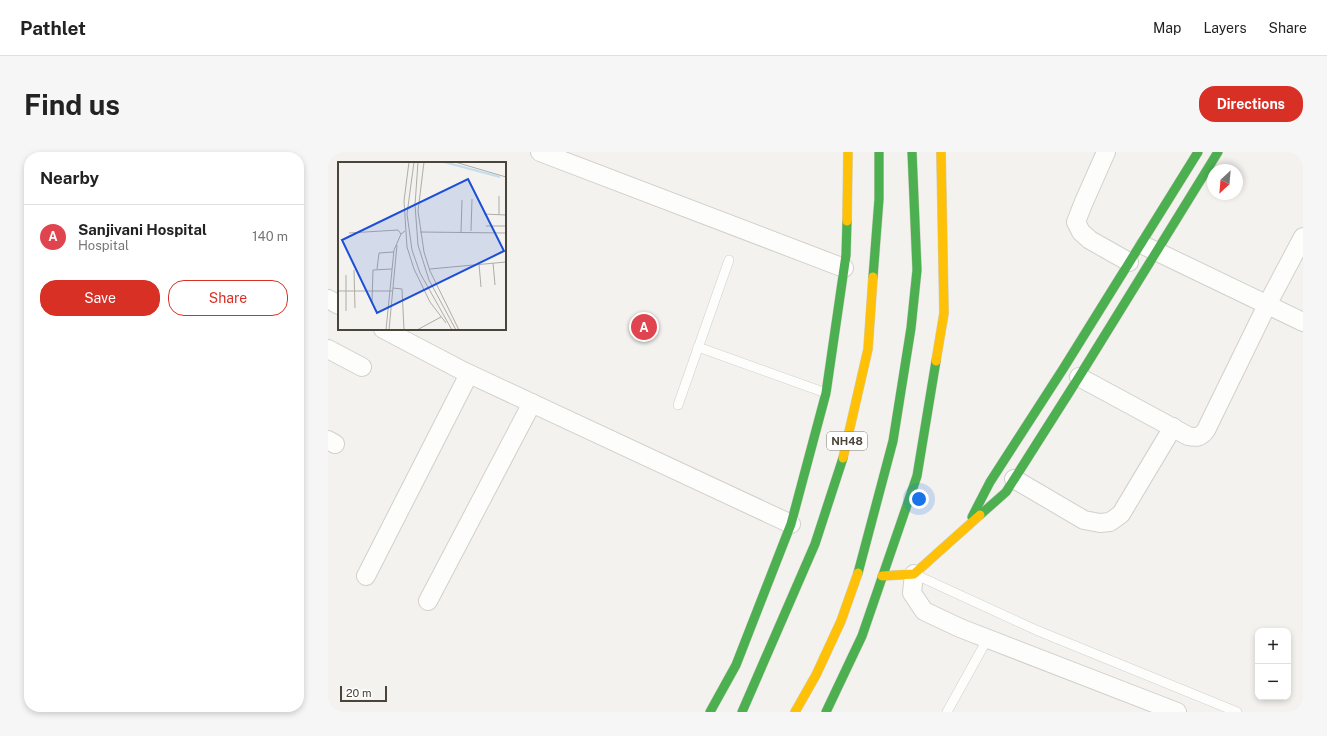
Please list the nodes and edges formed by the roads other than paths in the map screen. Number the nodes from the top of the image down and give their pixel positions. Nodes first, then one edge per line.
1 (540, 152) edge
2 (848, 152) edge
3 (879, 152) edge
4 (912, 152) edge
5 (941, 152) edge
6 (1106, 152) edge
7 (1198, 152) edge
8 (1218, 152) edge
9 (1303, 237) edge
10 (1149, 247) junction
11 (729, 260) dead end
12 (1130, 262) junction
13 (844, 268) junction
14 (328, 299) edge
15 (338, 304) edge
16 (1267, 305) junction
17 (1303, 322) edge
18 (385, 330) edge
19 (698, 347) junction
20 (328, 349) edge
21 (362, 368) dead end
22 (469, 374) junction
23 (1079, 377) junction
24 (826, 393) junction
25 (532, 403) junction
26 (678, 405) dead end
27 (1173, 427) junction
28 (1014, 480) junction
29 (791, 524) junction
30 (967, 527) junction
31 (914, 574) junction
32 (366, 576) dead end
33 (882, 576) junction
34 (428, 601) dead end
35 (982, 647) dead end
36 (827, 710) edge
37 (710, 712) edge
38 (742, 712) edge
39 (795, 712) edge
40 (837, 712) edge
41 (947, 712) edge
42 (1177, 712) edge
43 (1237, 712) edge

1 - 13 street
2 - 13 main road
3 - 38 main road, NH48
4 - 39 main road
5 - 33 main road
6 - 12 street
7 - 10 main road
8 - 10 main road
9 - 16 street
10 - 12 main road
10 - 16 street
10 - 23 main road
11 - 19 lane
12 - 30 main road
13 - 24 main road
14 - 15 street
16 - 17 street
16 - 27 street
18 - 22 street
19 - 24 lane
19 - 26 lane
20 - 21 street
22 - 25 street
22 - 32 street
23 - 27 street
23 - 28 main road
24 - 29 main road
25 - 29 street
25 - 34 street
27 - 28 street
28 - 30 main road
29 - 37 main road
30 - 31 main road
31 - 33 main road
31 - 42 street
31 - 43 lane
33 - 36 main road
35 - 41 lane
36 - 40 lane

